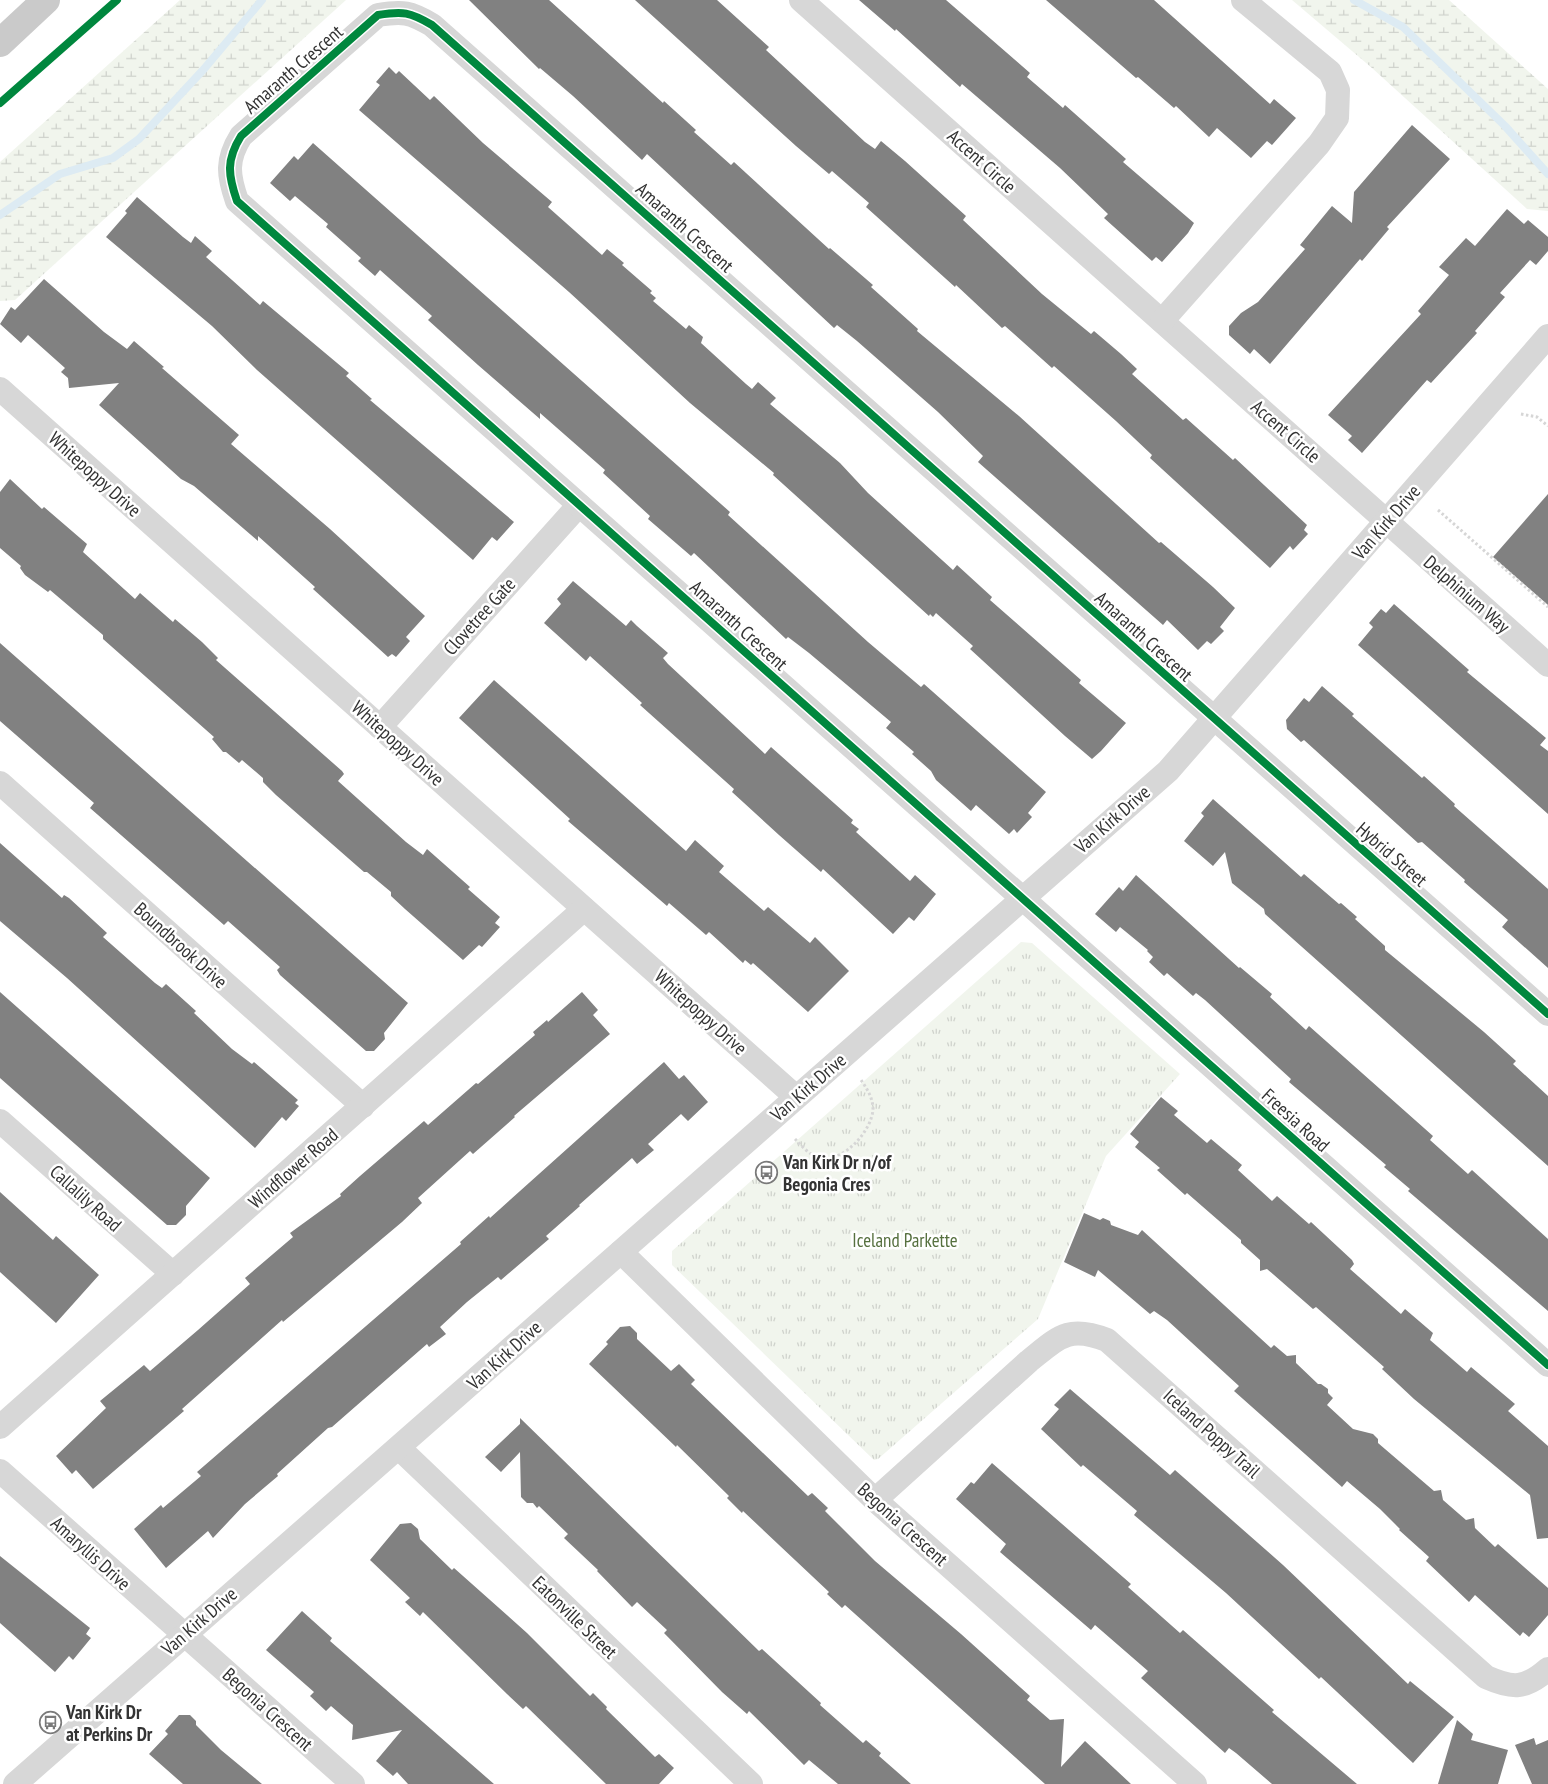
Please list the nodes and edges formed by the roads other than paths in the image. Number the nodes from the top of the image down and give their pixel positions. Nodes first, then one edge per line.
1 (46, 0) edge
2 (801, 0) edge
3 (1243, 0) edge
4 (0, 44) edge
5 (1162, 321) junction
6 (1548, 336) edge
7 (0, 389) edge
8 (579, 505) junction
9 (1387, 521) junction
10 (1548, 665) edge
11 (1214, 719) junction
12 (380, 727) junction
13 (0, 783) edge
14 (1022, 898) junction
15 (584, 909) junction
16 (1548, 1014) edge
17 (796, 1097) junction
18 (363, 1106) junction
19 (0, 1121) edge
20 (621, 1252) junction
21 (173, 1274) junction
22 (1548, 1365) edge
23 (0, 1427) edge
24 (400, 1448) junction
25 (0, 1471) edge
26 (875, 1500) junction
27 (183, 1634) junction
28 (1548, 1668) edge
29 (15, 1784) edge
30 (353, 1784) edge
31 (751, 1784) edge
32 (1195, 1784) edge

1 - 4 main road
2 - 5 street, Accent Circle
3 - 5 street
5 - 9 street, Accent Circle
6 - 9 street, Van Kirk Drive
7 - 12 street, Whitepoppy Drive
8 - 11 street, Amaranth Crescent
8 - 12 street, Clovetree Gate
8 - 14 street, Amaranth Crescent
9 - 10 street, Delphinium Way
9 - 11 street, Van Kirk Drive
11 - 14 street, Van Kirk Drive
11 - 16 street, Hybrid Street
12 - 15 street, Whitepoppy Drive
13 - 18 street, Boundbrook Drive
14 - 17 street, Van Kirk Drive
14 - 22 street, Freesia Road
15 - 17 street, Whitepoppy Drive
15 - 18 street, Windflower Road
17 - 20 street, Van Kirk Drive
18 - 21 street, Windflower Road
19 - 21 street, Callalily Road
20 - 24 street, Van Kirk Drive
20 - 26 street, Begonia Crescent
21 - 23 street, Windflower Road
24 - 27 street, Van Kirk Drive
24 - 31 street, Eatonville Street
25 - 27 street, Amaryllis Drive
26 - 28 street, Iceland Poppy Trail
26 - 32 street, Begonia Crescent
27 - 29 street, Van Kirk Drive
27 - 30 street, Begonia Crescent

